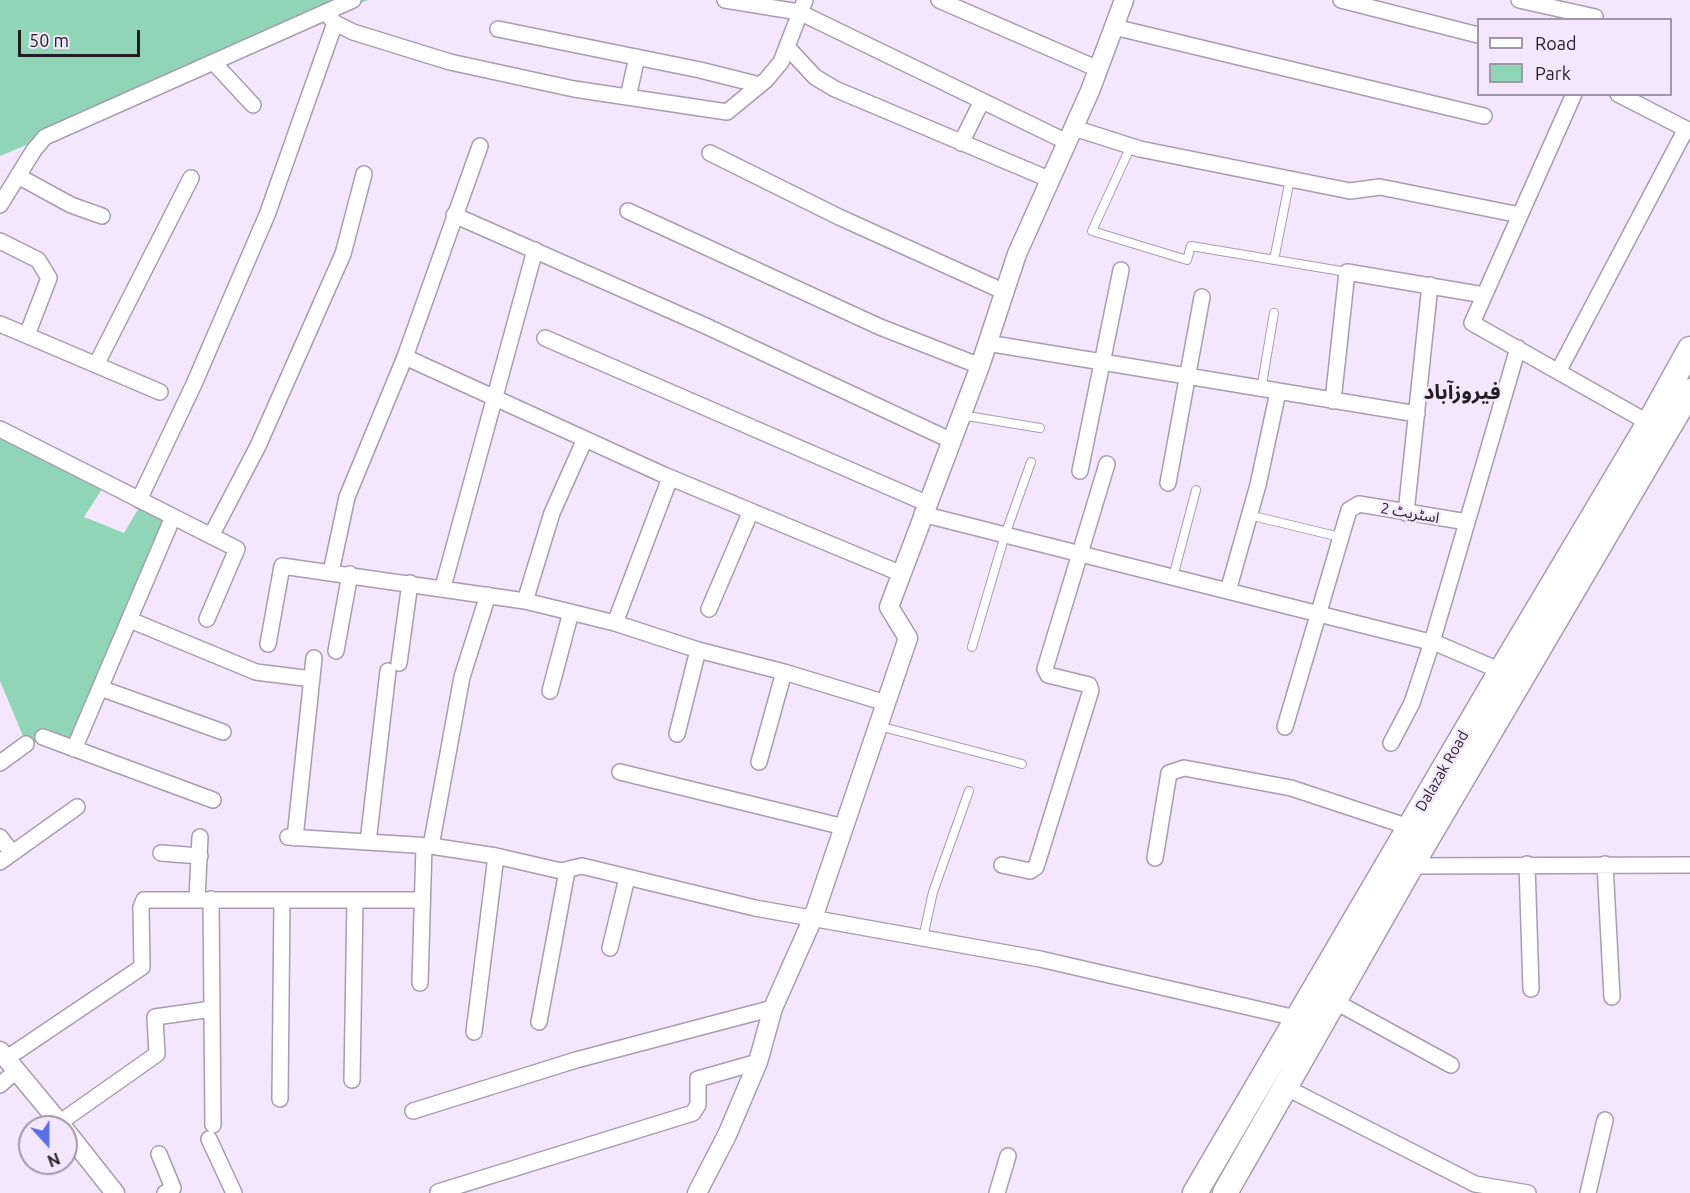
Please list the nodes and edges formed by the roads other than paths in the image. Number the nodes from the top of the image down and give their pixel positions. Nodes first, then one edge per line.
1 (353, 0) edge
2 (725, 0) edge
3 (939, 0) edge
4 (1124, 0) edge
5 (1341, 0) edge
6 (1519, 0) edge
7 (802, 6) edge
8 (1577, 6) edge
9 (1596, 18) edge
10 (331, 19) junction
11 (1114, 27) junction
12 (498, 30) dead end
13 (1477, 35) edge
14 (787, 47) junction
15 (637, 57) junction
16 (215, 64) junction
17 (1098, 69) junction
18 (760, 85) junction
19 (1573, 96) edge
20 (1622, 96) edge
21 (628, 97) junction
22 (982, 101) junction
23 (253, 105) dead end
24 (1484, 116) dead end
25 (1688, 130) edge
26 (1070, 135) junction
27 (961, 143) junction
28 (480, 146) dead end
29 (1131, 146) junction
30 (710, 153) dead end
31 (364, 174) dead end
32 (18, 176) junction
33 (191, 178) dead end
34 (1290, 179) junction
35 (1051, 180) junction
36 (0, 205) edge
37 (628, 211) dead end
38 (454, 214) junction
39 (1520, 215) junction
40 (102, 216) dead end
41 (0, 241) edge
42 (535, 250) junction
43 (1274, 260) junction
44 (1121, 270) dead end
45 (1347, 272) junction
46 (1430, 285) junction
47 (1005, 292) junction
48 (1485, 295) junction
49 (1202, 297) dead end
50 (1274, 313) dead end
51 (0, 324) edge
52 (27, 335) junction
53 (545, 338) dead end
54 (987, 343) junction
55 (1518, 348) junction
56 (1690, 349) edge
57 (405, 357) junction
58 (1102, 363) junction
59 (96, 365) junction
60 (980, 366) junction
61 (1559, 370) junction
62 (1188, 378) junction
63 (1261, 390) junction
64 (1690, 391) edge
65 (160, 392) dead end
66 (1278, 392) junction
67 (493, 397) junction
68 (1333, 401) junction
69 (960, 414) junction
70 (1417, 414) junction
71 (1649, 423) junction
72 (1040, 428) dead end
73 (0, 429) edge
74 (585, 439) junction
75 (950, 440) junction
76 (1031, 462) dead end
77 (1107, 464) dead end
78 (1080, 471) dead end
79 (670, 478) junction
80 (1168, 483) dead end
81 (1196, 490) dead end
82 (139, 500) junction
83 (924, 509) junction
84 (751, 511) junction
85 (1406, 513) junction
86 (1249, 515) junction
87 (173, 517) junction
88 (1467, 522) junction
89 (1005, 535) junction
90 (212, 536) junction
91 (1340, 537) junction
92 (1081, 554) junction
93 (332, 572) junction
94 (350, 574) junction
95 (902, 574) junction
96 (1173, 577) junction
97 (410, 583) junction
98 (443, 587) junction
99 (1228, 591) junction
100 (488, 595) junction
101 (525, 601) junction
102 (709, 609) dead end
103 (571, 612) junction
104 (1320, 614) junction
105 (207, 619) dead end
106 (130, 620) junction
107 (615, 623) junction
108 (1432, 642) junction
109 (268, 644) dead end
110 (972, 647) dead end
111 (698, 650) junction
112 (336, 651) dead end
113 (314, 657) dead end
114 (784, 672) junction
115 (1511, 675) junction
116 (312, 679) junction
117 (100, 688) junction
118 (550, 691) dead end
119 (886, 703) junction
120 (879, 726) junction
121 (1285, 727) dead end
122 (223, 732) dead end
123 (677, 734) dead end
124 (43, 737) dead end
125 (1391, 743) dead end
126 (26, 744) dead end
127 (74, 748) junction
128 (759, 762) dead end
129 (0, 763) edge
130 (1022, 764) dead end
131 (620, 772) dead end
132 (969, 791) dead end
133 (213, 800) dead end
134 (77, 807) dead end
135 (844, 827) junction
136 (1409, 827) junction
137 (0, 837) edge
138 (200, 837) dead end
139 (368, 842) junction
140 (428, 846) junction
141 (161, 853) dead end
142 (200, 856) junction
143 (496, 856) junction
144 (6, 858) edge
145 (1155, 858) dead end
146 (1527, 864) junction
147 (1605, 864) junction
148 (1002, 865) dead end
149 (1690, 865) edge
150 (1411, 866) junction
151 (567, 872) junction
152 (1690, 874) edge
153 (627, 878) junction
154 (204, 899) junction
155 (282, 900) junction
156 (354, 900) junction
157 (422, 900) junction
158 (813, 918) junction
159 (922, 938) junction
160 (610, 948) dead end
161 (420, 983) dead end
162 (1531, 989) dead end
163 (1612, 997) dead end
164 (1334, 1001) junction
165 (773, 1008) junction
166 (212, 1009) junction
167 (1296, 1018) junction
168 (539, 1022) dead end
169 (474, 1032) dead end
170 (8, 1059) edge
171 (758, 1062) junction
172 (1450, 1065) dead end
173 (352, 1080) dead end
174 (0, 1085) edge
175 (1286, 1087) junction
176 (280, 1099) dead end
177 (412, 1111) dead end
178 (53, 1115) edge
179 (78, 1115) edge
180 (1605, 1120) dead end
181 (78, 1146) edge
182 (159, 1154) dead end
183 (1008, 1156) dead end
184 (438, 1192) edge
185 (115, 1193) edge
186 (165, 1193) edge
187 (234, 1193) edge
188 (697, 1193) edge
189 (997, 1193) edge
190 (1196, 1193) edge
191 (1225, 1193) edge
192 (1528, 1193) edge
193 (1588, 1193) edge

1 - 10 street
2 - 7 street
3 - 17 street
4 - 11 street
5 - 13 street
6 - 8 street
7 - 14 street
7 - 22 street
8 - 9 street
10 - 16 street
10 - 21 street
10 - 82 street
11 - 17 street
11 - 24 street
12 - 15 street
14 - 18 street
14 - 27 street
15 - 18 street
15 - 21 street
16 - 23 street
16 - 32 street
17 - 26 street
18 - 21 street
19 - 39 street
20 - 25 street
22 - 26 street
22 - 27 street
25 - 61 street
26 - 29 street
26 - 35 street
27 - 35 street
28 - 38 street
29 - 34 street
29 - 43 lane
30 - 47 street
31 - 90 street
32 - 36 street
32 - 40 street
33 - 59 street
34 - 39 street
34 - 43 lane
35 - 47 street
37 - 60 street
38 - 42 street
38 - 57 street
39 - 48 street
41 - 52 street
42 - 67 street
42 - 75 street
43 - 45 lane
44 - 58 street
45 - 46 street
45 - 68 street
46 - 48 street
46 - 70 street
47 - 54 street
48 - 55 street
49 - 62 street
50 - 63 lane
51 - 52 street
52 - 59 street
53 - 83 street
54 - 58 street
54 - 60 street
55 - 61 street
55 - 88 street
56 - 71 main road, Dalazak Road
57 - 67 street
57 - 93 street
58 - 62 street
58 - 78 street
59 - 65 street
60 - 69 street
61 - 71 street
62 - 63 street
62 - 80 street
63 - 66 street
64 - 115 main road, Dalazak Road
66 - 68 street
66 - 86 street
67 - 74 street
67 - 98 street
68 - 70 street
69 - 72 lane
69 - 75 street
70 - 85 street
71 - 115 main road, Dalazak Road
73 - 82 street
74 - 79 street
74 - 101 street
75 - 83 street
76 - 89 lane
77 - 92 street
79 - 84 street
79 - 107 street
81 - 96 lane
82 - 87 street
83 - 89 street
83 - 95 street
84 - 95 street
84 - 102 street
85 - 88 street, اسٹریٹ 2
85 - 91 street, اسٹریٹ 2
86 - 91 lane
86 - 99 street
87 - 90 street
87 - 106 street
88 - 108 street
89 - 92 street
89 - 110 lane
90 - 105 street
91 - 104 street
92 - 96 street
92 - 148 street
93 - 94 street
93 - 109 street
94 - 97 street
94 - 112 street
95 - 119 street
96 - 99 street
97 - 98 street
97 - 139 street
98 - 100 street
99 - 104 street
100 - 101 street
100 - 140 street
101 - 103 street
103 - 107 street
103 - 118 street
104 - 108 street
104 - 121 street
106 - 116 street
106 - 117 street
107 - 111 street
108 - 115 street
108 - 125 street
111 - 114 street
111 - 123 street
113 - 116 street
114 - 119 street
114 - 128 street
115 - 136 main road, Dalazak Road
115 - 150 main road, Dalazak Road
116 - 139 street
117 - 122 street
117 - 127 street
119 - 120 street
120 - 130 lane
120 - 135 street
124 - 127 street
126 - 129 street
127 - 133 street
131 - 135 street
132 - 159 lane
134 - 144 street
135 - 158 street
136 - 145 street
136 - 167 main road, Dalazak Road
137 - 144 street
138 - 142 street
139 - 140 street
140 - 143 street
140 - 157 street
141 - 142 street
142 - 154 street
143 - 151 street
143 - 169 street
146 - 147 street
146 - 150 street
146 - 162 street
147 - 149 street
147 - 163 street
149 - 152 street
150 - 164 main road, Dalazak Road
151 - 153 street
151 - 168 street
153 - 158 street
153 - 160 street
154 - 155 street
154 - 166 street
154 - 170 street
155 - 156 street
155 - 176 street
156 - 157 street
156 - 173 street
157 - 161 street
158 - 159 street
158 - 165 street
159 - 167 street
164 - 172 street
164 - 175 main road, Dalazak Road
165 - 171 street
165 - 177 street
166 - 179 street
166 - 187 street
167 - 190 main road, Dalazak Road
170 - 174 street
170 - 178 street
171 - 184 street
171 - 188 street
175 - 191 main road, Dalazak Road
175 - 192 street
180 - 193 street
181 - 185 street
182 - 186 street
183 - 189 street

